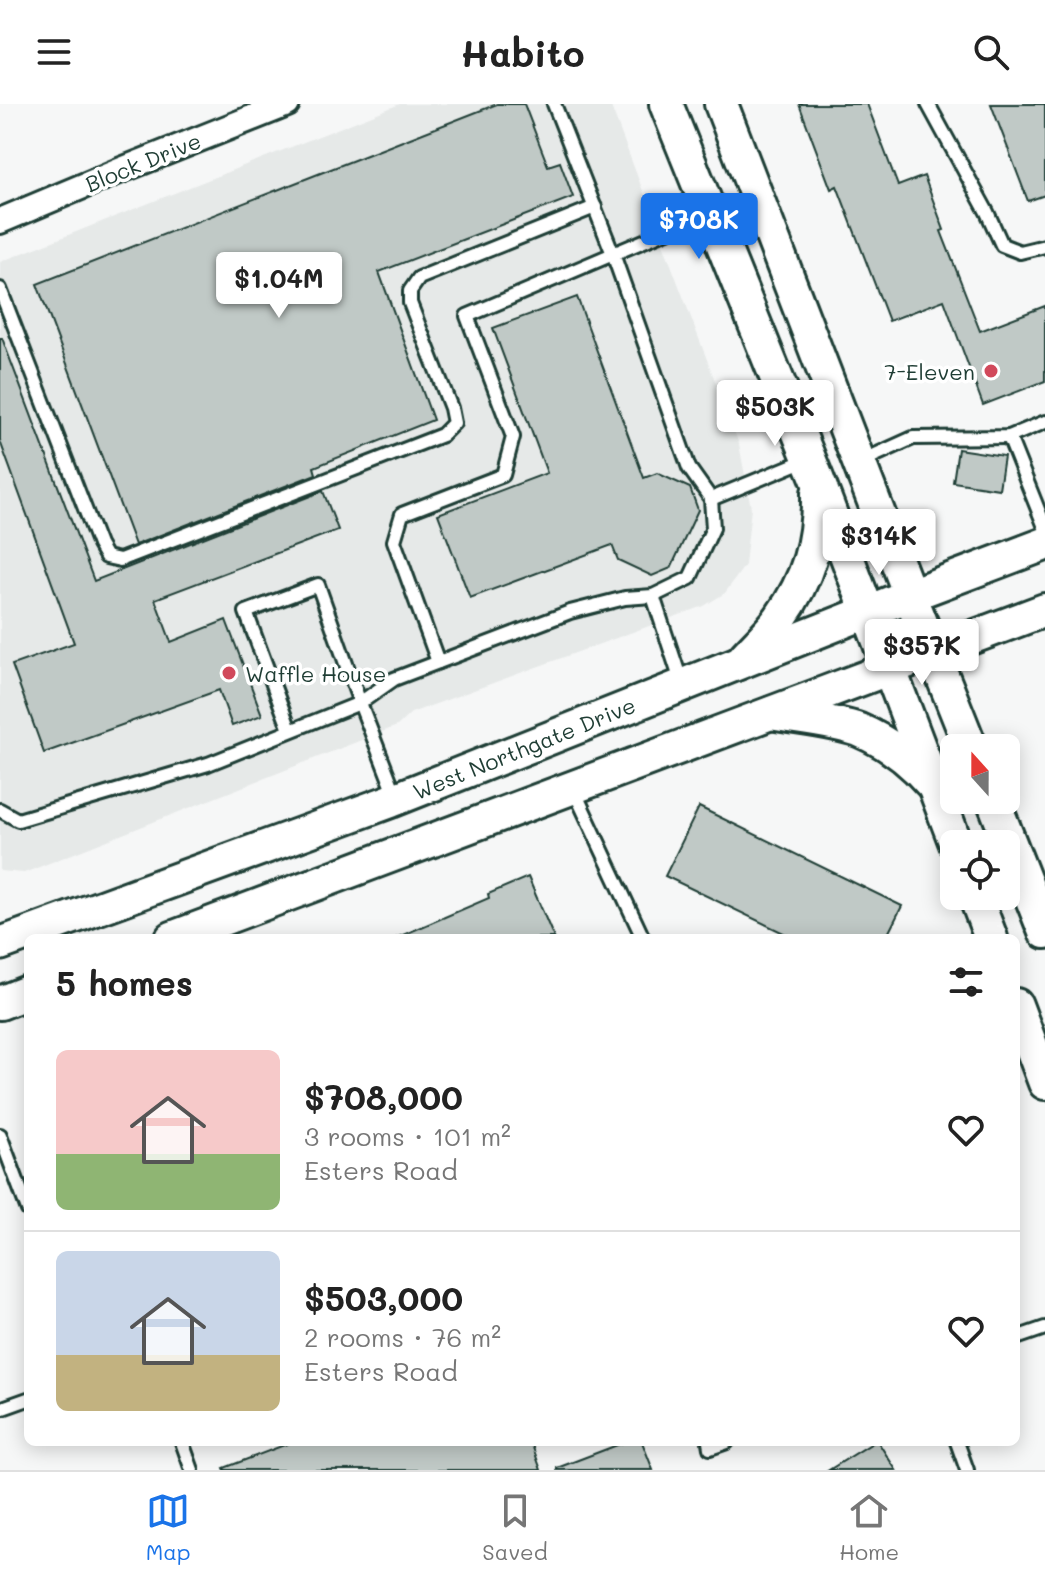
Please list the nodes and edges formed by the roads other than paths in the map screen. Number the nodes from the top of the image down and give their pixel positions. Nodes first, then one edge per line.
1 (287, 104) edge
2 (554, 104) edge
3 (666, 104) edge
4 (721, 104) edge
5 (928, 104) edge
6 (595, 207) junction
7 (710, 213) junction
8 (0, 221) edge
9 (1045, 246) edge
10 (613, 254) junction
11 (0, 289) edge
12 (1045, 422) edge
13 (1009, 437) junction
14 (859, 462) junction
15 (814, 468) junction
16 (711, 499) junction
17 (1045, 527) edge
18 (1045, 544) edge
19 (910, 595) junction
20 (653, 596) junction
21 (1045, 610) edge
22 (868, 612) junction
23 (932, 653) junction
24 (438, 662) junction
25 (741, 662) junction
26 (890, 669) junction
27 (683, 685) junction
28 (360, 703) junction
29 (772, 713) junction
30 (290, 730) junction
31 (965, 734) edge
32 (934, 787) junction
33 (573, 788) junction
34 (394, 800) junction
35 (0, 810) edge
36 (999, 814) edge
37 (951, 830) edge
38 (410, 849) junction
39 (980, 910) edge
40 (1045, 932) edge
41 (27, 934) edge
42 (183, 934) edge
43 (641, 934) edge
44 (989, 934) edge
45 (24, 935) edge
46 (0, 944) edge
47 (24, 994) edge
48 (0, 1003) edge
49 (1020, 1016) edge
50 (1045, 1083) edge
51 (0, 1135) edge
52 (24, 1199) edge
53 (1045, 1328) edge
54 (1020, 1337) edge
55 (24, 1400) edge
56 (0, 1409) edge
57 (185, 1446) edge
58 (958, 1446) edge
59 (192, 1470) edge
60 (967, 1470) edge

1 - 8 street, Block Drive
2 - 6 lane
3 - 7 main road
4 - 14 main road
5 - 9 lane
6 - 10 lane
6 - 11 lane
7 - 10 lane
7 - 15 main road
10 - 16 lane
10 - 24 lane
12 - 13 lane
13 - 14 lane
13 - 17 lane
14 - 19 main road
15 - 16 lane
15 - 22 main road
15 - 25 main road
16 - 20 lane
18 - 19 main road, West Northgate Drive
19 - 22 main road, West Northgate Drive
19 - 23 main road
20 - 24 lane
20 - 27 lane
21 - 23 main road
22 - 25 main road, West Northgate Drive
22 - 26 main road
23 - 26 main road
23 - 31 main road
24 - 28 lane
25 - 27 main road, West Northgate Drive
26 - 29 main road
26 - 32 main road
27 - 34 main road, West Northgate Drive
28 - 30 lane
28 - 30 lane
28 - 34 lane
29 - 32 main road
29 - 33 main road
30 - 35 lane
32 - 37 main road
33 - 38 main road
33 - 43 lane
34 - 38 main road
34 - 41 main road, West Northgate Drive
36 - 40 main road
38 - 42 main road
39 - 44 main road
45 - 46 main road, West Northgate Drive
47 - 48 main road
49 - 50 main road
51 - 52 lane
53 - 54 lane
55 - 56 lane
57 - 59 lane
58 - 60 lane

